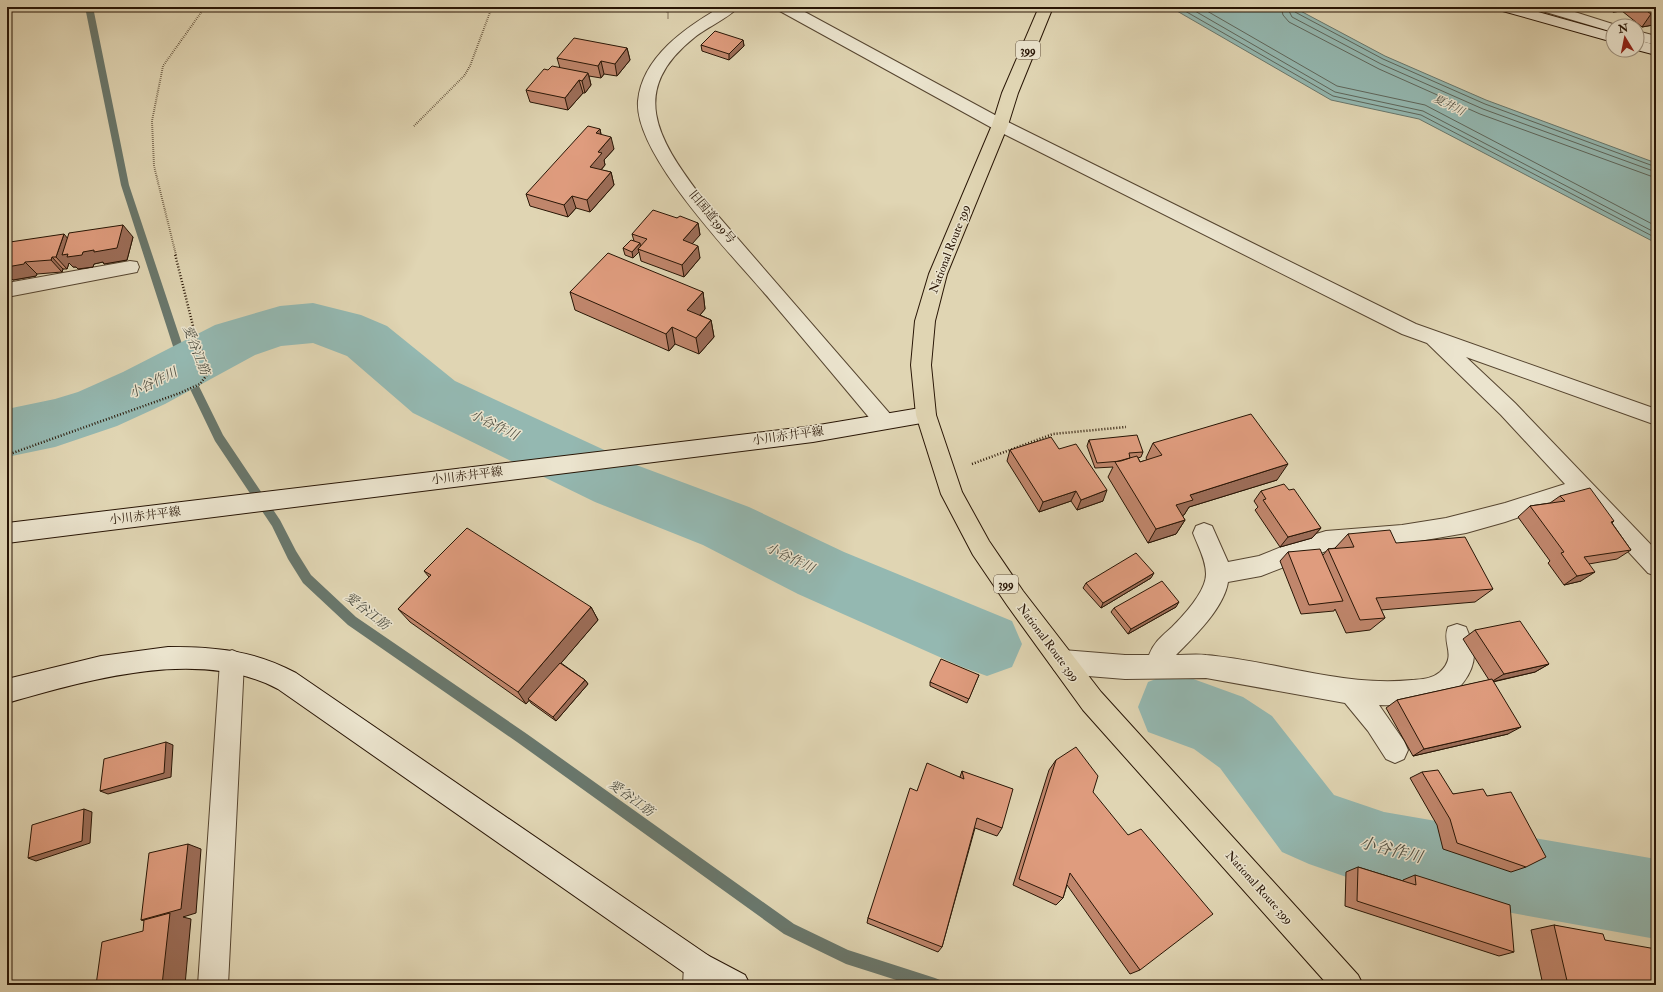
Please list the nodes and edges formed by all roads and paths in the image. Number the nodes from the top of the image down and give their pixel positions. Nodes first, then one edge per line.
1 (205, 7) edge
2 (492, 7) edge
3 (731, 7) edge
4 (783, 7) edge
5 (1046, 7) edge
6 (1504, 7) edge
7 (1544, 7) edge
8 (1605, 26) edge
9 (1605, 36) edge
10 (1645, 38) edge
11 (1656, 41) edge
12 (1645, 47) edge
13 (1656, 50) edge
14 (1000, 125) junction
15 (414, 126) dead end
16 (130, 267) dead end
17 (7, 290) edge
18 (1432, 337) junction
19 (926, 414) junction
20 (1656, 417) edge
21 (884, 421) junction
22 (1126, 427) dead end
23 (7, 455) edge
24 (946, 475) junction
25 (1582, 487) junction
26 (7, 533) edge
27 (1204, 533) dead end
28 (1656, 566) edge
29 (1218, 574) junction
30 (1457, 635) dead end
31 (232, 662) junction
32 (1063, 662) junction
33 (1158, 666) junction
34 (7, 691) edge
35 (1352, 692) junction
36 (1395, 750) dead end
37 (698, 976) edge
38 (213, 985) edge
39 (735, 985) edge
40 (1348, 985) edge

1 - 23 path
2 - 15 path
3 - 21 street, 旧国道399号
4 - 14 street
5 - 14 highway, National Route 399 / 399
6 - 9 street
7 - 8 street
10 - 11 street
12 - 13 street
14 - 18 street
14 - 19 highway, National Route 399 / 399
16 - 17 street
18 - 20 street
18 - 25 street
19 - 21 street, 小川赤井平線
19 - 24 highway, National Route 399 / 399
21 - 26 street, 小川赤井平線
22 - 24 path
24 - 32 highway, National Route 399 / 399
25 - 28 street
25 - 29 street
27 - 29 street
29 - 33 street
30 - 35 street
31 - 34 street
31 - 37 street
31 - 38 street
32 - 33 street
32 - 40 highway, National Route 399 / 399
33 - 35 street
35 - 36 street
37 - 39 street

